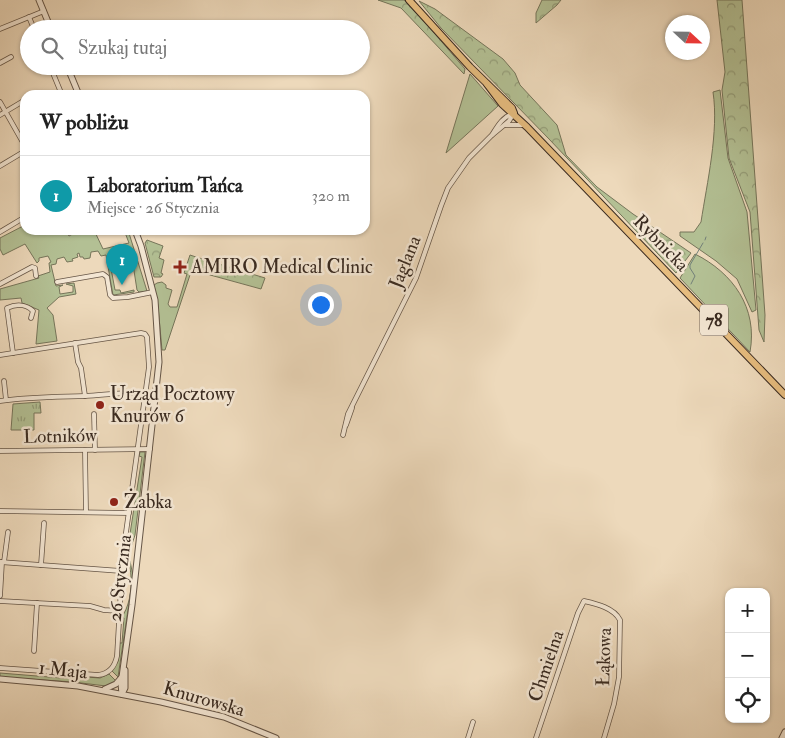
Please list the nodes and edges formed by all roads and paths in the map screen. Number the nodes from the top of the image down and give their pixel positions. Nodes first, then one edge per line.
1 (39, 0) edge
2 (408, 0) edge
3 (44, 11) junction
4 (29, 17) junction
5 (22, 20) edge
6 (30, 20) edge
7 (48, 20) edge
8 (20, 21) edge
9 (0, 30) edge
10 (11, 57) dead end
11 (0, 63) edge
12 (54, 75) edge
13 (71, 75) edge
14 (487, 84) junction
15 (60, 90) edge
16 (77, 90) edge
17 (0, 102) edge
18 (20, 103) edge
19 (502, 104) junction
20 (6, 112) junction
21 (514, 113) junction
22 (0, 115) edge
23 (503, 120) junction
24 (505, 125) junction
25 (527, 127) junction
26 (491, 136) junction
27 (20, 137) edge
28 (20, 155) edge
29 (0, 166) edge
30 (20, 220) edge
31 (0, 232) edge
32 (138, 235) edge
33 (36, 276) dead end
34 (57, 282) dead end
35 (0, 284) edge
36 (153, 292) junction
37 (30, 318) dead end
38 (74, 343) junction
39 (13, 353) junction
40 (0, 355) edge
41 (4, 381) dead end
42 (146, 393) junction
43 (785, 395) edge
44 (85, 396) junction
45 (6, 400) junction
46 (0, 401) edge
47 (94, 414) dead end
48 (343, 435) dead end
49 (150, 448) junction
50 (138, 449) junction
51 (85, 450) junction
52 (95, 450) junction
53 (0, 451) edge
54 (0, 511) edge
55 (86, 512) junction
56 (129, 513) junction
57 (44, 523) dead end
58 (8, 532) dead end
59 (2, 562) edge
60 (41, 565) junction
61 (121, 570) junction
62 (0, 596) edge
63 (0, 601) edge
64 (37, 603) junction
65 (582, 603) joint
66 (119, 611) junction
67 (34, 651) dead end
68 (126, 660) junction
69 (0, 668) edge
70 (122, 676) junction
71 (0, 679) edge
72 (125, 684) junction
73 (95, 689) junction
74 (122, 694) junction
75 (144, 698) junction
76 (473, 722) dead end
77 (785, 732) edge
78 (276, 738) edge
79 (468, 738) edge
80 (536, 738) edge
81 (604, 738) edge
82 (782, 738) edge

1 - 3 street
2 - 14 main road, Rybnicka / 78
3 - 4 street
3 - 7 street
4 - 5 street
4 - 6 street
8 - 9 street
10 - 11 street
12 - 15 street
13 - 16 street
14 - 19 main road, Rybnicka / 78
14 - 21 main road, Rybnicka / 78
17 - 20 street
18 - 20 street
19 - 21 main road, Rybnicka / 78
19 - 23 street
20 - 22 street
20 - 27 street
21 - 23 street, Jaglana
21 - 24 street, Jaglana
21 - 25 main road, Rybnicka / 78
23 - 26 street, Jaglana
24 - 25 street
24 - 26 street, Jaglana
25 - 43 main road, Rybnicka / 78
26 - 48 street, Jaglana
28 - 29 street
30 - 31 street
32 - 36 street, 26 Stycznia
33 - 35 street
34 - 36 street
36 - 49 street, 26 Stycznia
37 - 39 street
38 - 39 street
38 - 42 street
38 - 44 street
39 - 40 street
41 - 45 street
42 - 44 street
42 - 50 street
44 - 45 street
45 - 46 street
47 - 52 street
49 - 50 street, Lotników
49 - 68 street, 26 Stycznia
50 - 52 street, Lotników
50 - 56 street
51 - 52 street, Lotników
51 - 53 street, Lotników
51 - 55 street
54 - 55 street
55 - 56 street
56 - 61 street
57 - 60 street
58 - 59 street
59 - 60 street
59 - 62 street
60 - 61 street
61 - 66 street
63 - 64 street
64 - 66 street
64 - 67 street
65 - 80 street, Chmielna
65 - 81 street, Łąkowa
66 - 69 street
68 - 70 street, 26 Stycznia
68 - 72 street, 26 Stycznia
70 - 73 street
70 - 74 street, 26 Stycznia
71 - 73 street, 1 Maja
72 - 74 street, 26 Stycznia
72 - 75 street
73 - 74 street, 1 Maja
74 - 75 street, Knurowska
75 - 78 street, Knurowska
76 - 79 street
77 - 82 street

